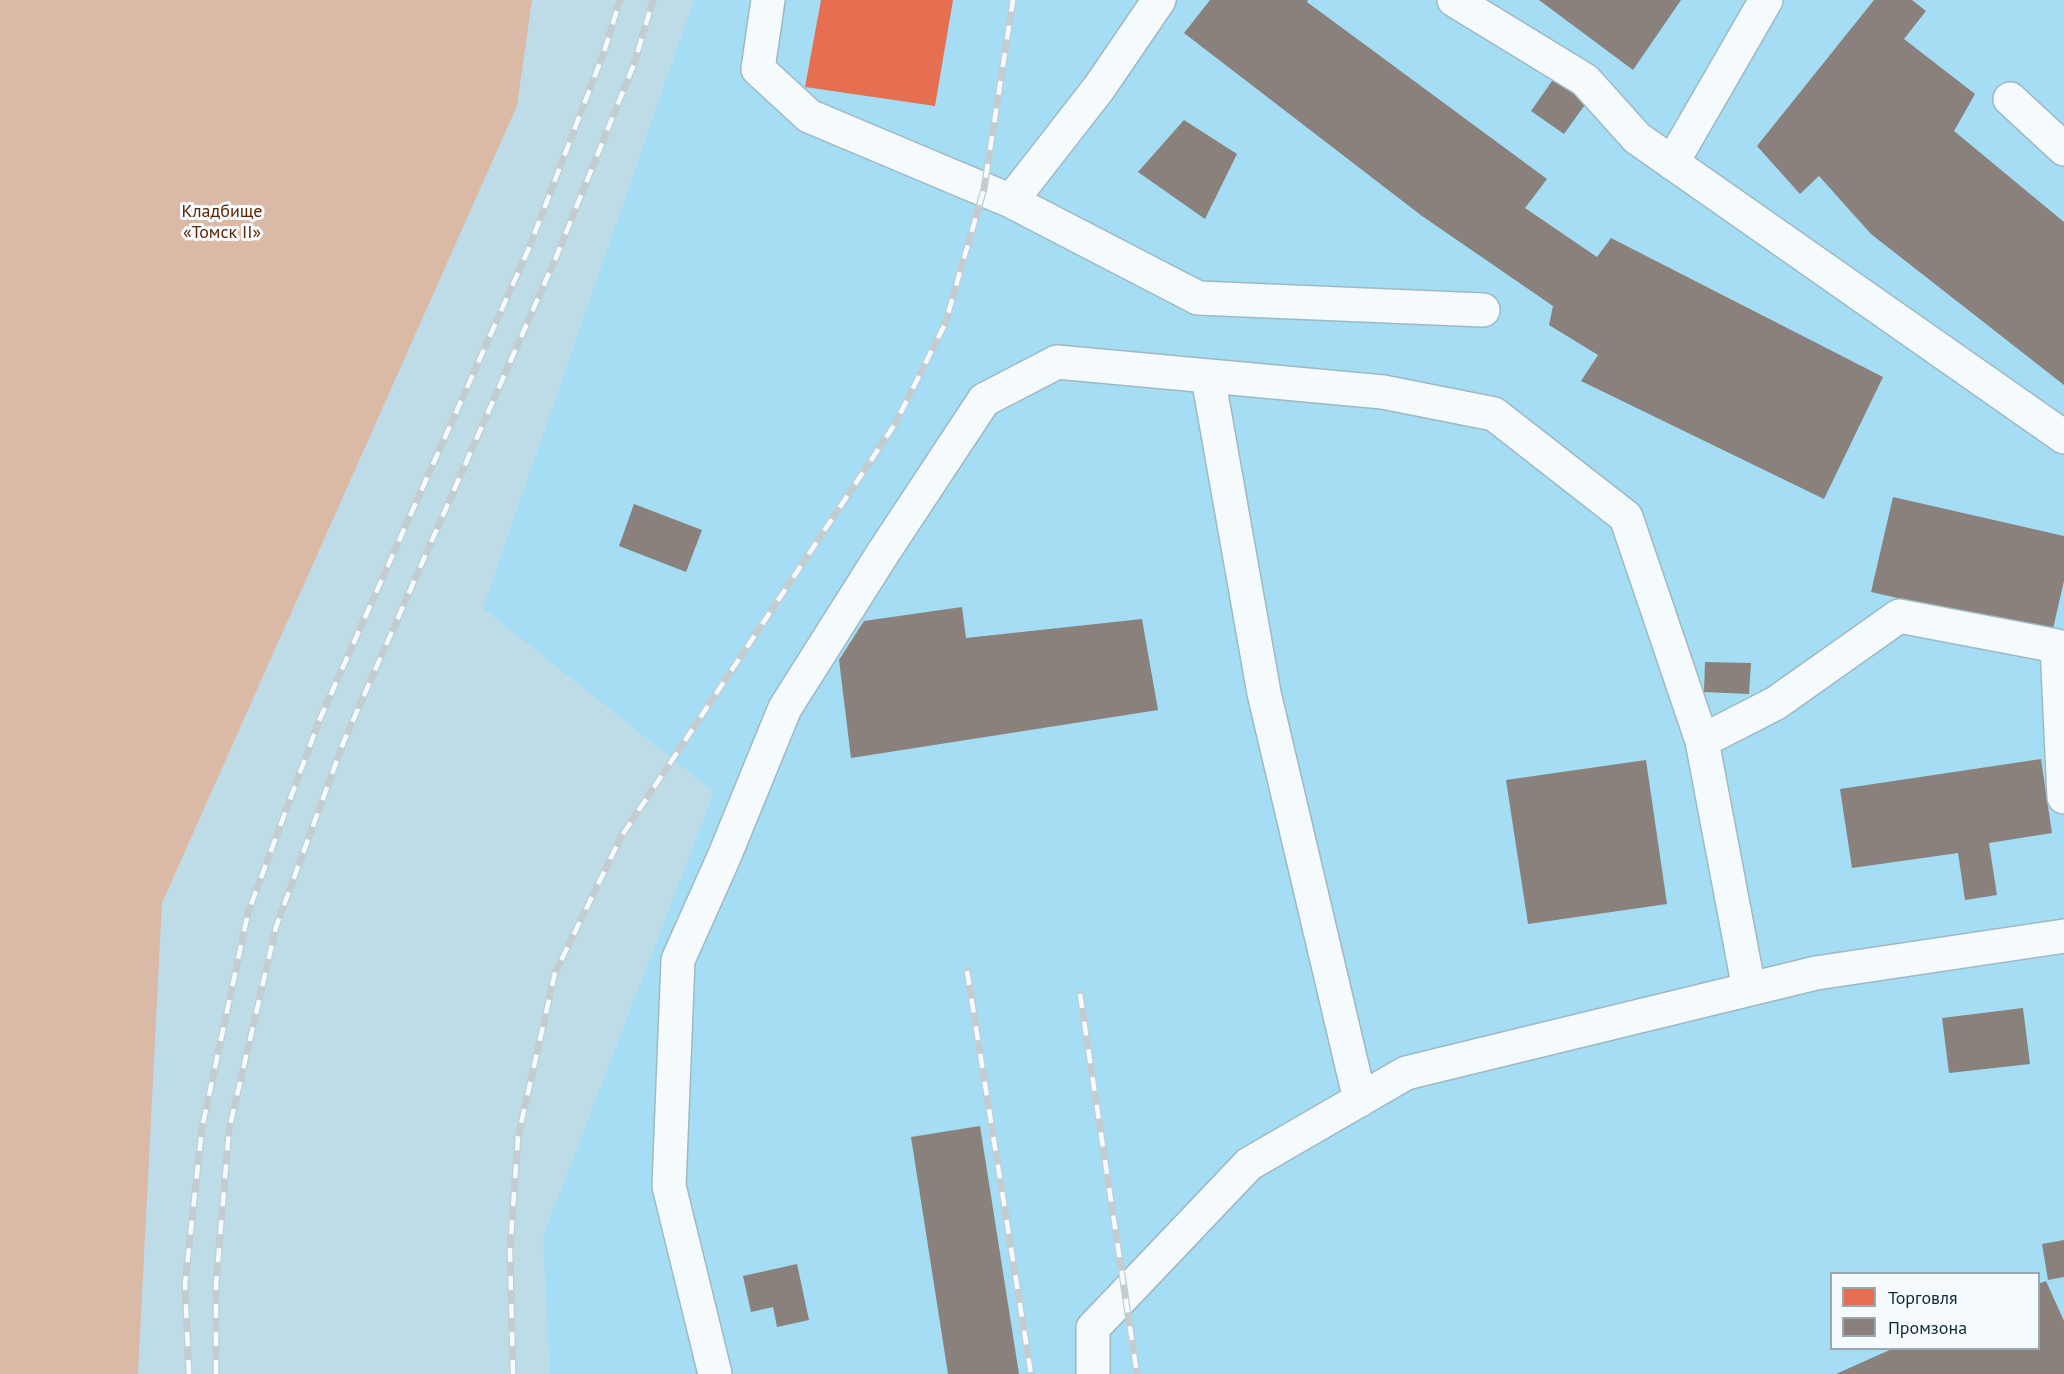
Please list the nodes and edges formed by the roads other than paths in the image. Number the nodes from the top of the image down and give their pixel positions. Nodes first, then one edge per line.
1 (768, 0) edge
2 (1159, 0) edge
3 (1454, 0) edge
4 (1766, 0) edge
5 (2010, 99) dead end
6 (2064, 149) edge
7 (1672, 163) junction
8 (1011, 201) junction
9 (1483, 310) dead end
10 (1208, 377) junction
11 (2064, 437) edge
12 (1702, 741) junction
13 (2064, 797) edge
14 (2064, 936) edge
15 (1749, 989) junction
16 (1360, 1100) junction
17 (715, 1374) edge
18 (1093, 1374) edge

1 - 8 lane
2 - 8 lane
3 - 7 lane
4 - 7 lane
5 - 6 lane
7 - 11 lane
8 - 9 lane
10 - 12 lane
10 - 16 lane
10 - 17 lane
12 - 13 lane
12 - 15 lane
14 - 15 lane
15 - 16 lane
16 - 18 lane

